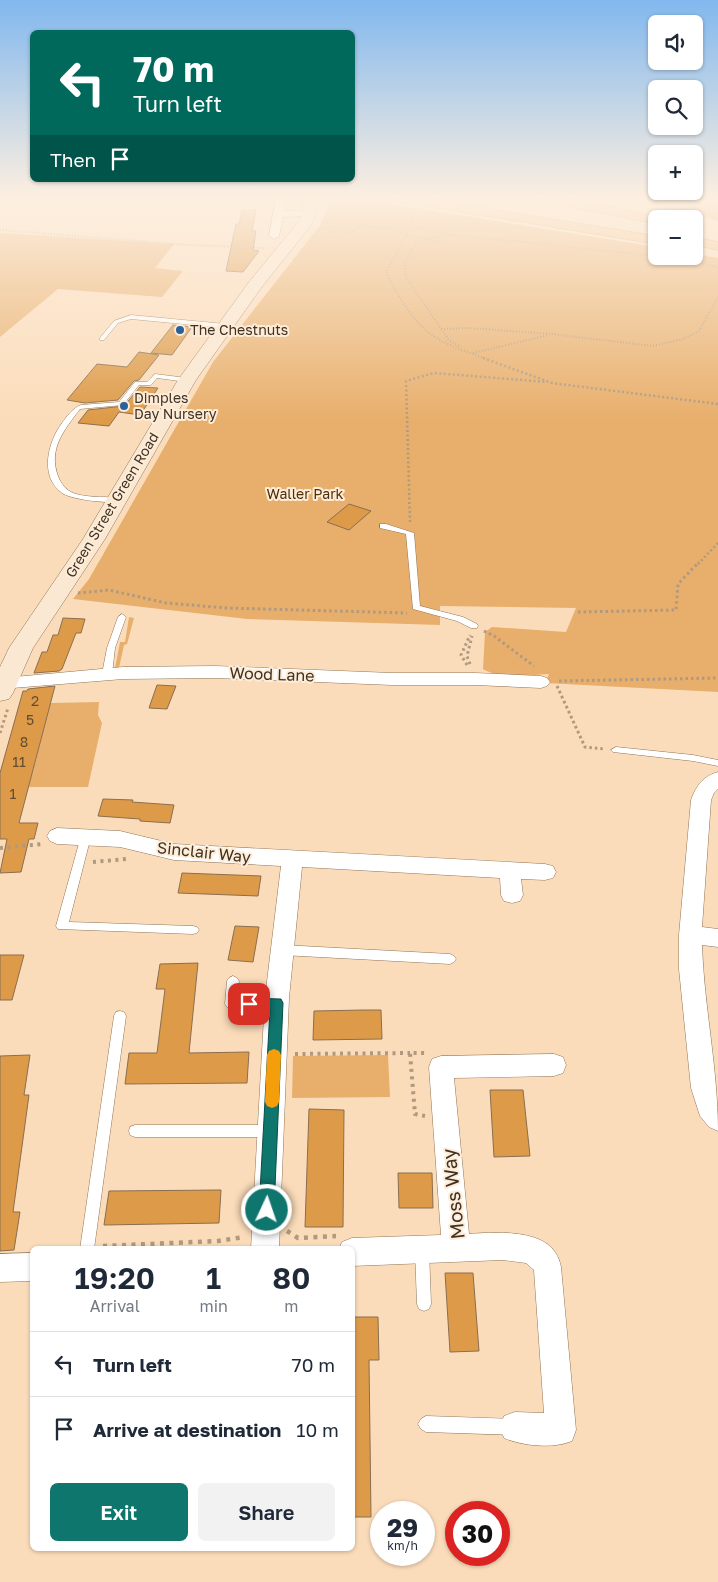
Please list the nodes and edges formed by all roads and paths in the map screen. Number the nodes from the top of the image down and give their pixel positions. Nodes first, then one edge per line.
1 (260, 272) edge
2 (386, 272) edge
3 (404, 272) edge
4 (718, 297) edge
5 (711, 308) junction
6 (718, 309) edge
7 (224, 326) junction
8 (441, 329) junction
9 (552, 334) junction
10 (102, 339) dead end
11 (470, 353) junction
12 (187, 380) junction
13 (552, 383) junction
14 (718, 404) edge
15 (116, 500) junction
16 (383, 526) dead end
17 (410, 533) junction
18 (718, 543) edge
19 (82, 594) dead end
20 (416, 607) junction
21 (578, 612) dead end
22 (122, 617) dead end
23 (474, 626) junction
24 (107, 674) junction
25 (540, 676) joint
26 (718, 678) edge
27 (475, 679) junction
28 (2, 688) edge
29 (616, 750) joint
30 (718, 763) edge
31 (718, 779) edge
32 (86, 836) junction
33 (48, 839) junction
34 (37, 844) junction
35 (0, 848) edge
36 (135, 858) dead end
37 (292, 859) junction
38 (79, 862) junction
39 (510, 871) junction
40 (545, 872) dead end
41 (512, 895) dead end
42 (193, 930) dead end
43 (690, 935) junction
44 (718, 938) edge
45 (281, 950) junction
46 (450, 959) dead end
47 (233, 981) dead end
48 (277, 1001) junction
49 (120, 1016) dead end
50 (410, 1053) junction
51 (428, 1053) dead end
52 (289, 1054) dead end
53 (554, 1065) dead end
54 (434, 1116) dead end
55 (718, 1119) edge
56 (136, 1131) dead end
57 (270, 1131) junction
58 (284, 1228) dead end
59 (255, 1242) edge
60 (345, 1244) edge
61 (92, 1246) edge
62 (128, 1246) edge
63 (456, 1248) junction
64 (422, 1249) junction
65 (30, 1267) edge
66 (0, 1268) edge
67 (424, 1304) dead end
68 (426, 1424) dead end
69 (515, 1427) joint

1 - 7 main road, Green Street Green Road
2 - 11 path
3 - 8 path
4 - 5 path
5 - 6 path
5 - 9 path
7 - 10 lane
7 - 12 main road, Green Street Green Road
8 - 9 path
8 - 11 path
9 - 11 path
11 - 13 path
12 - 15 main road, Green Street Green Road
12 - 15 lane
13 - 14 path
13 - 17 path
15 - 28 main road, Green Street Green Road
16 - 17 lane
17 - 20 lane
18 - 21 path
19 - 20 path
20 - 23 lane
22 - 24 lane
23 - 25 path
23 - 27 path
23 - 27 path
24 - 27 street, Wood Lane
24 - 28 street, Wood Lane
25 - 27 street, Wood Lane
26 - 29 path
29 - 30 lane
31 - 43 street
32 - 33 street, Sinclair Way
32 - 37 street, Sinclair Way
32 - 38 lane
33 - 34 path
33 - 34 path
34 - 35 path
36 - 38 path
37 - 39 street, Sinclair Way
37 - 45 street
38 - 42 lane
39 - 40 street, Sinclair Way
39 - 41 street
43 - 44 street
43 - 55 street
45 - 46 lane
45 - 48 street
47 - 48 lane
48 - 57 street
49 - 61 lane
50 - 51 path
50 - 52 path
50 - 54 path
53 - 63 street, Moss Way
56 - 57 lane
57 - 59 street
58 - 60 path
59 - 62 path
60 - 64 street
63 - 64 street
63 - 69 street, Moss Way
64 - 67 lane
65 - 66 street
68 - 69 lane

